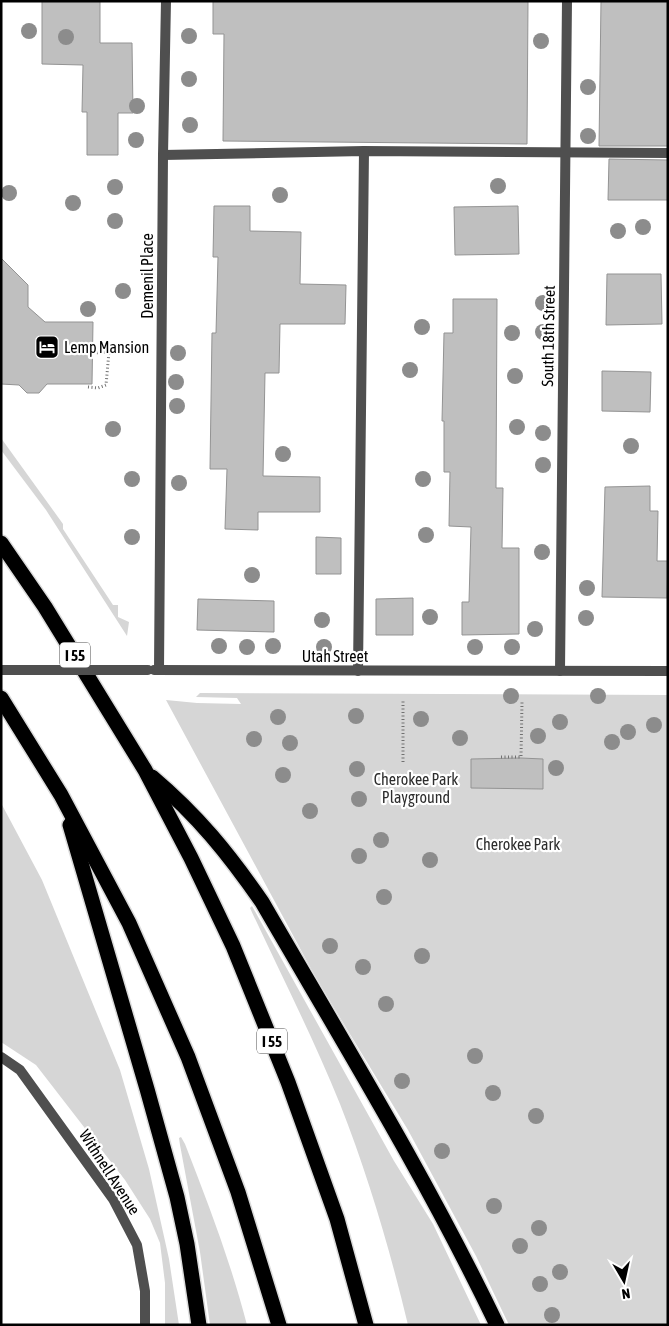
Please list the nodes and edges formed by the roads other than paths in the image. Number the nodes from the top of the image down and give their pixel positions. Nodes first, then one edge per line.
1 (166, 1) edge
2 (567, 1) edge
3 (364, 151) junction
4 (565, 152) junction
5 (668, 153) edge
6 (163, 155) junction
7 (1, 543) edge
8 (1, 670) edge
9 (159, 670) junction
10 (358, 671) junction
11 (560, 671) junction
12 (668, 671) edge
13 (1, 698) edge
14 (145, 770) junction
15 (61, 794) junction
16 (1, 1057) edge
17 (145, 1325) edge
18 (199, 1325) edge
19 (279, 1325) edge
20 (366, 1325) edge
21 (497, 1325) edge

1 - 6 street, Demenil Place
2 - 4 street, South 18th Street
3 - 4 street
3 - 6 street
3 - 10 street
4 - 5 street
4 - 11 street, South 18th Street
6 - 9 street, Demenil Place
7 - 14 highway, I 55
8 - 9 street, Utah Street, bridge
9 - 10 street, Utah Street
10 - 11 street, Utah Street
11 - 12 street, Utah Street
13 - 15 highway
14 - 20 highway, I 55
14 - 21 highway
15 - 18 highway
15 - 19 highway
16 - 17 street, Withnell Avenue

